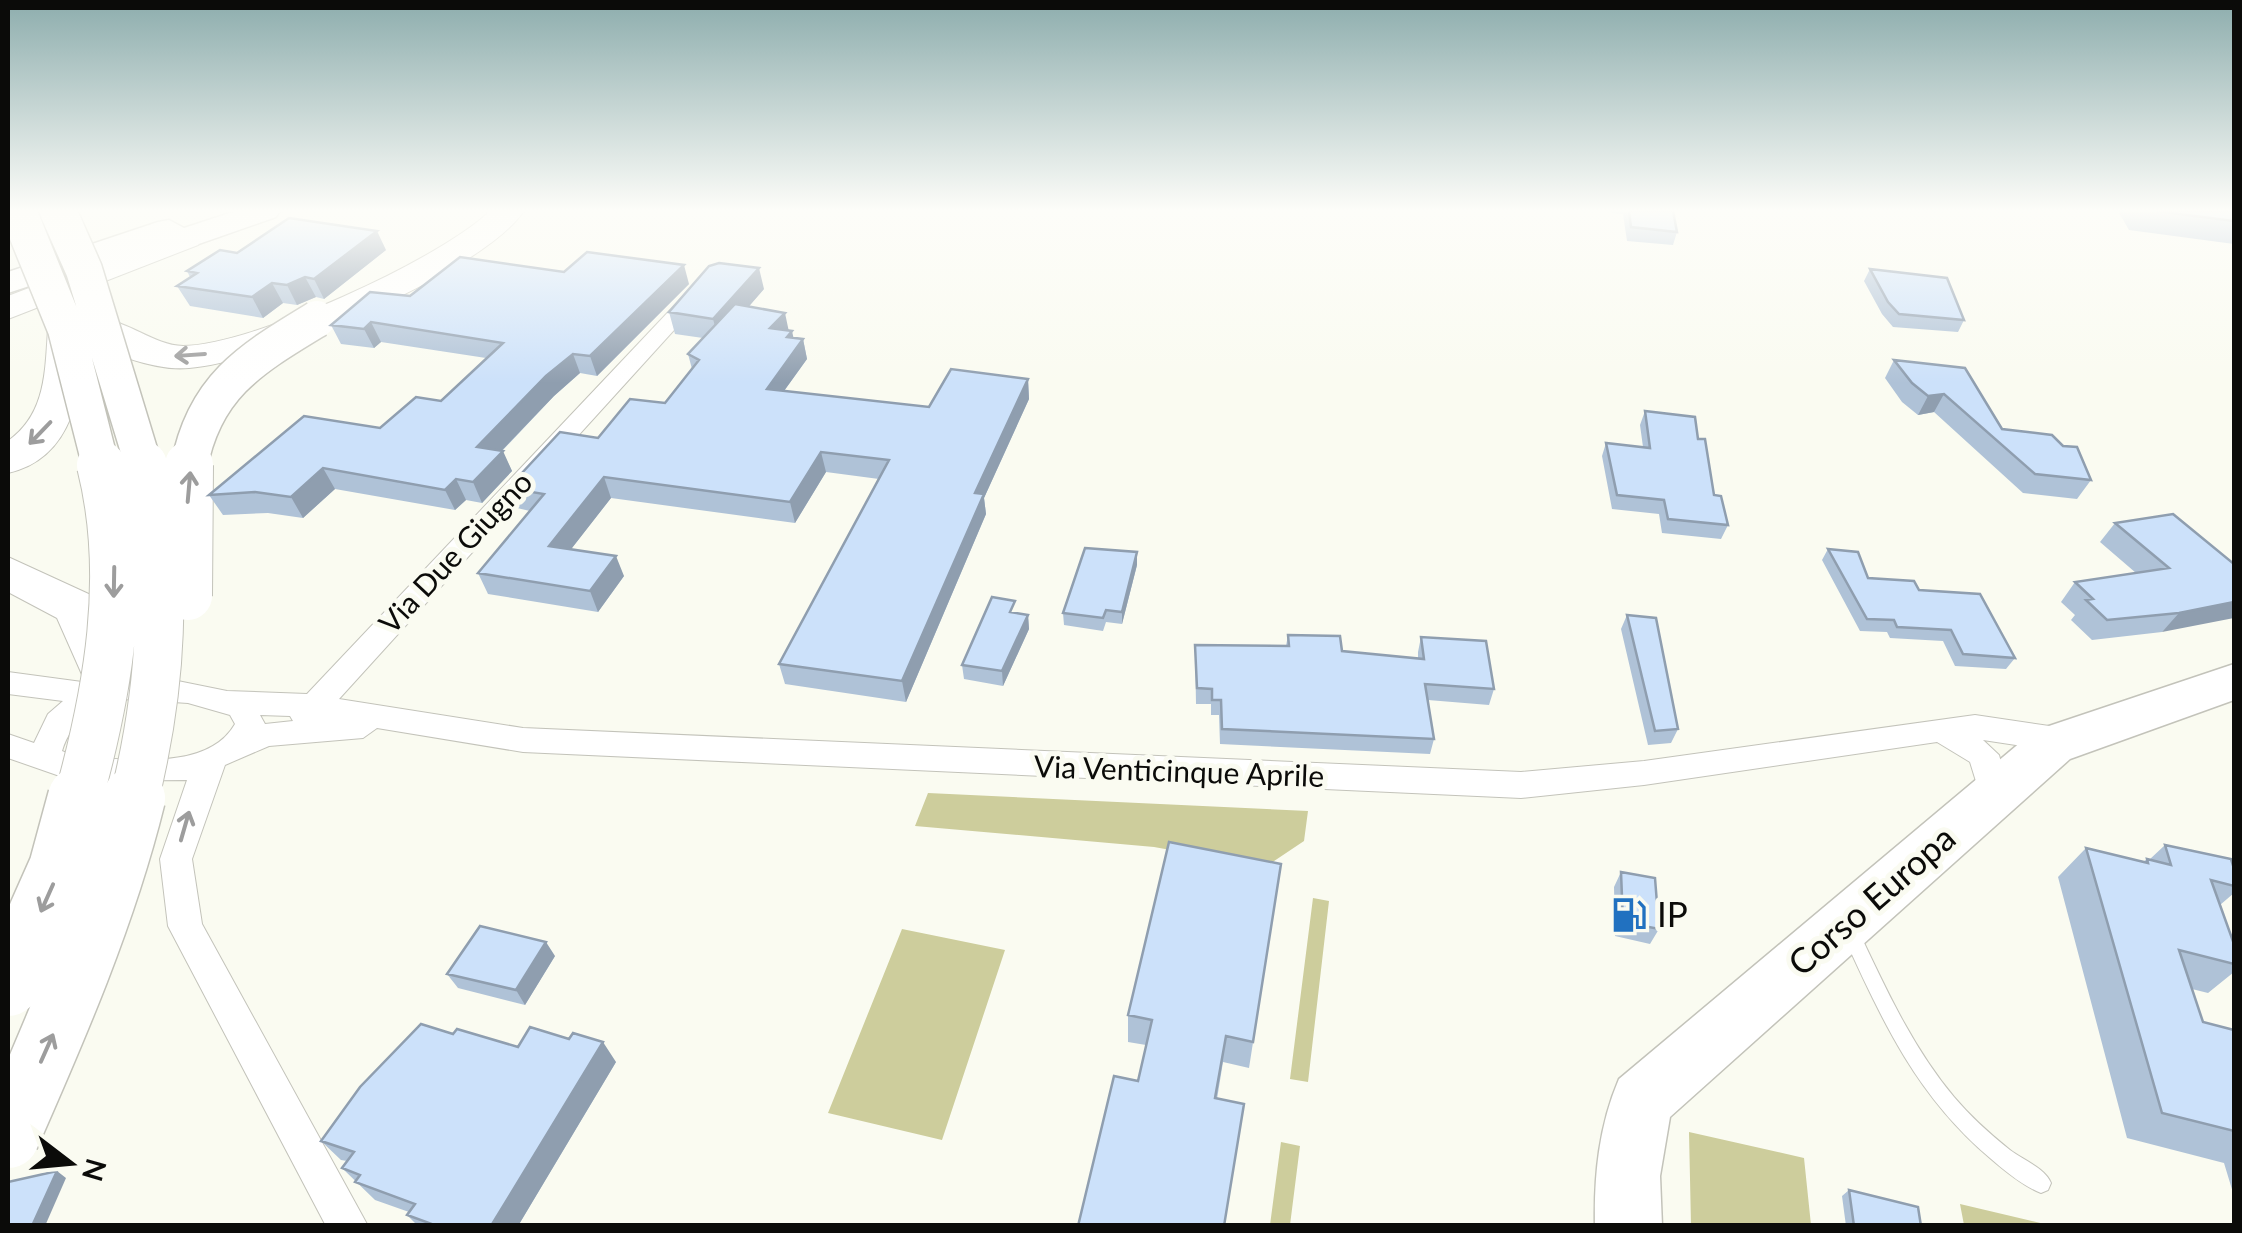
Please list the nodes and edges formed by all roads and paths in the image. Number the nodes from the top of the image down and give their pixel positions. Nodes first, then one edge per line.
1 (50, 269) edge
2 (51, 269) edge
3 (83, 269) edge
4 (97, 269) edge
5 (108, 269) edge
6 (423, 269) edge
7 (8, 283) edge
8 (701, 288) edge
9 (8, 299) edge
10 (8, 308) edge
11 (317, 320) junction
12 (84, 329) junction
13 (8, 460) edge
14 (8, 573) edge
15 (2234, 682) edge
16 (8, 683) edge
17 (100, 685) junction
18 (228, 702) junction
19 (315, 706) junction
20 (154, 719) junction
21 (414, 725) junction
22 (292, 730) junction
23 (1942, 730) junction
24 (2034, 743) junction
25 (8, 746) edge
26 (225, 752) junction
27 (59, 765) junction
28 (1994, 796) junction
29 (178, 896) junction
30 (1847, 924) junction
31 (8, 985) edge
32 (8, 1137) edge
33 (2041, 1183) dead end
34 (348, 1226) edge
35 (1629, 1226) edge

1 - 12 highway, bridge
2 - 7 main road
3 - 12 highway, bridge
4 - 9 main road
5 - 10 highway
6 - 11 highway
8 - 19 street, Via Due Giugno
11 -> 12 highway, bridge
20 -> 11 highway, bridge
12 -> 13 highway, bridge
12 -> 17 highway, bridge
12 - 20 highway, bridge
14 - 17 highway
15 - 24 main road, Corso Europa
16 - 17 street, Via Venticinque Aprile
17 - 18 street, Via Venticinque Aprile
17 - 27 street
17 -> 31 highway, bridge
18 - 19 street, Via Venticinque Aprile
18 - 26 street
19 - 21 street, Via Venticinque Aprile
19 - 22 street, Via Due Giugno
32 -> 20 highway, bridge
21 - 22 street, Via Venticinque Aprile
21 - 23 street, Via Venticinque Aprile
22 - 26 street, Via Venticinque Aprile
23 - 24 street, Via Venticinque Aprile
23 - 24 street, Via Venticinque Aprile
23 - 28 street
24 - 28 main road, Corso Europa
25 - 27 street
26 - 27 street, Via Venticinque Aprile
29 -> 26 street
27 - 29 street
28 - 30 main road, Corso Europa
29 - 34 street
30 - 33 lane
30 - 35 main road, Corso Europa

